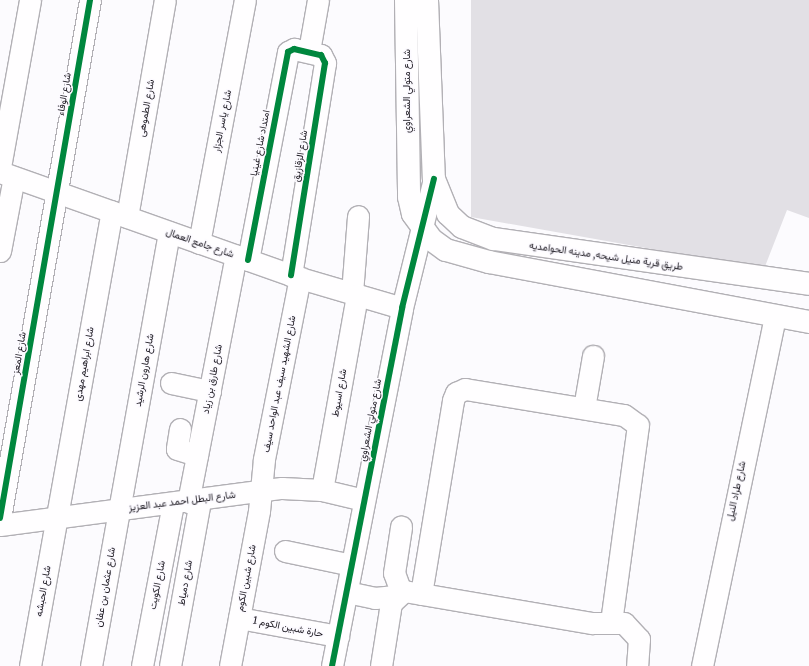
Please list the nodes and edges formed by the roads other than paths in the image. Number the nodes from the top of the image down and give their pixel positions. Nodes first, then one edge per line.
1 (30, 0) edge
2 (90, 0) edge
3 (165, 0) edge
4 (245, 0) edge
5 (318, 0) edge
6 (406, 0) edge
7 (427, 0) edge
8 (428, 23) junction
9 (406, 24) junction
10 (309, 51) junction
11 (5, 172) edge
12 (434, 179) junction
13 (57, 192) junction
14 (120, 214) junction
15 (358, 216) dead end
16 (421, 228) junction
17 (169, 232) junction
18 (199, 243) junction
19 (0, 251) edge
20 (600, 256) junction
21 (242, 258) junction
22 (295, 276) junction
23 (595, 284) junction
24 (809, 284) edge
25 (355, 294) junction
26 (402, 308) junction
27 (774, 316) junction
28 (809, 322) edge
29 (593, 356) dead end
30 (171, 384) dead end
31 (210, 391) junction
32 (584, 408) junction
33 (180, 429) dead end
34 (197, 455) junction
35 (260, 490) junction
36 (322, 490) junction
37 (364, 500) junction
38 (187, 502) junction
39 (119, 509) junction
40 (56, 516) junction
41 (0, 518) edge
42 (0, 525) edge
43 (401, 527) dead end
44 (285, 551) dead end
45 (349, 580) junction
46 (421, 594) junction
47 (394, 595) junction
48 (239, 618) junction
49 (611, 621) junction
50 (338, 636) junction
51 (30, 666) edge
52 (91, 666) edge
53 (142, 666) edge
54 (170, 666) edge
55 (230, 666) edge
56 (332, 666) edge
57 (381, 666) edge
58 (637, 666) edge
59 (702, 666) edge

1 - 11 street
2 - 13 street, شارع الوفاء
3 - 14 street, شارع الطموهى
4 - 18 street, شارع ياسر الجزار
5 - 10 street
6 - 9 main road, شارع متولي الشعراوي
7 - 8 main road, شارع متولي الشعراوي
8 - 9 main road
8 - 12 main road, شارع متولي الشعراوي
9 - 16 main road, شارع متولي الشعراوي
10 - 21 street, امتداد شارع غينيا
10 - 22 street, شارع الزقازيق
11 - 13 street, شارع جامع العمال
11 - 19 street
12 - 16 street, شارع متولي الشعراوي
12 - 20 main road, طريق قرية منيل شيحه, مدينه الحوامديه
13 - 14 street, شارع جامع العمال
13 - 41 street, شارع المعز
14 - 17 street, شارع جامع العمال
14 - 40 street, شارع ابراهيم مهدى
15 - 25 street, شارع اسيوط
16 - 23 main road
16 - 26 street, شارع متولي الشعراوي
17 - 18 street, شارع جامع العمال
17 - 39 street, شارع هارون الرشيد
18 - 21 street, شارع جامع العمال
20 - 23 main road
20 - 24 main road, طريق قرية منيل شيحه, مدينه الحوامديه
21 - 22 street, شارع جامع العمال
21 - 31 street, شارع طارق بن زياد
22 - 25 street, شارع جامع العمال
22 - 35 street, شارع الشهيد سيف عبد الواحد سيف
23 - 27 main road
25 - 26 street, شارع جامع العمال
25 - 36 street, شارع اسيوط
26 - 37 street, شارع متولي الشعراوي
27 - 28 main road
27 - 59 street, شارع طراد النيل
29 - 32 street
30 - 31 street
31 - 34 street, شارع طارق بن زياد
32 - 46 street
32 - 49 street
33 - 34 street
34 - 38 street, شارع طارق بن زياد
35 - 36 street, شارع البطل احمد عبد العزيز
35 - 38 street, شارع البطل احمد عبد العزيز
35 - 48 street, شارع شبين الكوم
36 - 37 street, شارع البطل احمد عبد العزيز
37 - 45 street, شارع متولي الشعراوي
38 - 39 street, شارع البطل احمد عبد العزيز
38 - 53 street, شارع الكويت
38 - 54 street, شارع دمياط
39 - 40 street, شارع البطل احمد عبد العزيز
39 - 52 street, شارع عثمان بن عفان
40 - 42 street, شارع البطل احمد عبد العزيز
40 - 51 street, شارع الحبشه
43 - 47 street
44 - 45 street
45 - 47 street
45 - 50 street, شارع متولي الشعراوي
46 - 47 street
46 - 49 street
47 - 57 street
48 - 50 street, حارة شبين الكوم 1
48 - 55 street, شارع شبين الكوم
49 - 58 street
50 - 56 street, شارع متولي الشعراوي

